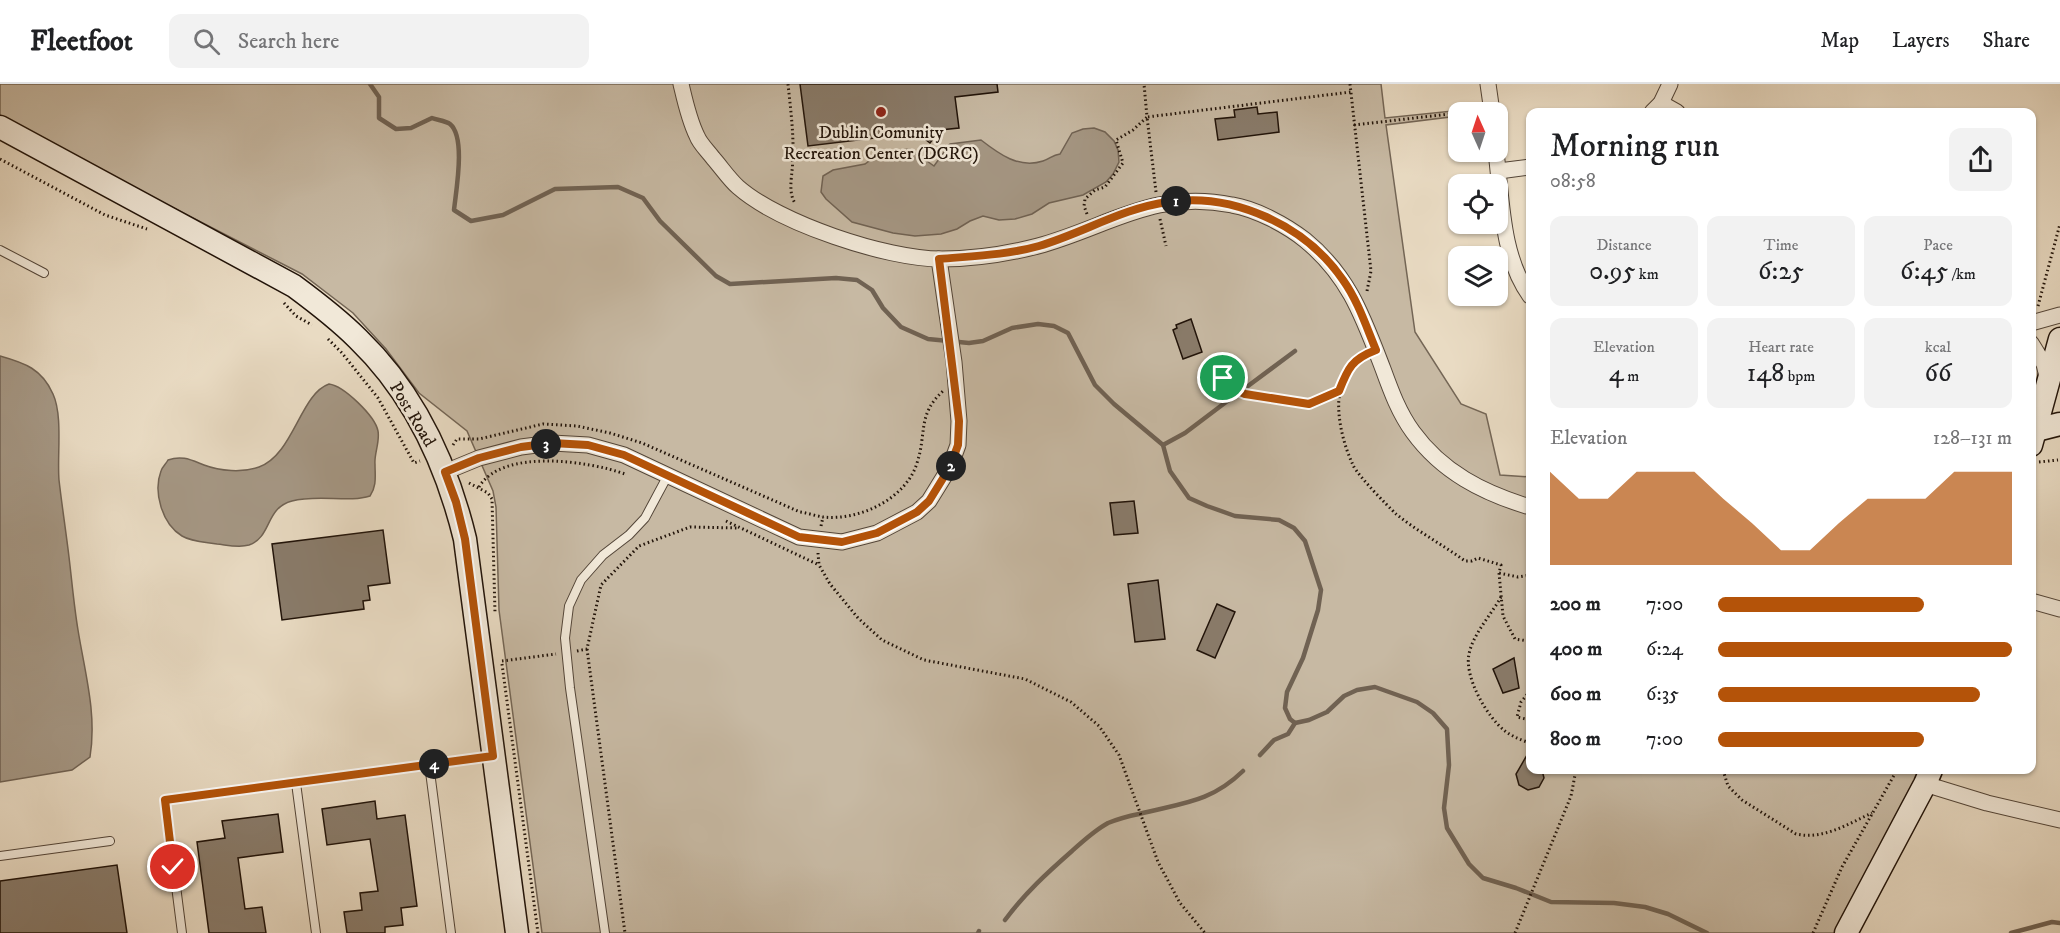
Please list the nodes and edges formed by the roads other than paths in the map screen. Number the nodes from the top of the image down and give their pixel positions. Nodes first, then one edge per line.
1 (681, 84) edge
2 (1488, 84) edge
3 (1670, 84) edge
4 (1491, 102) edge
5 (1657, 108) edge
6 (0, 127) edge
7 (1498, 162) edge
8 (1526, 168) edge
9 (1499, 171) junction
10 (0, 250) edge
11 (939, 259) junction
12 (44, 273) dead end
13 (1526, 289) edge
14 (2060, 315) edge
15 (2036, 322) edge
16 (2060, 339) edge
17 (2036, 351) edge
18 (2049, 383) junction
19 (2060, 424) edge
20 (2036, 425) edge
21 (2060, 429) edge
22 (2036, 434) edge
23 (2036, 434) edge
24 (445, 472) junction
25 (668, 475) junction
26 (1526, 506) edge
27 (2036, 602) edge
28 (2060, 609) edge
29 (493, 756) junction
30 (429, 764) junction
31 (1928, 777) edge
32 (296, 783) junction
33 (2060, 820) edge
34 (110, 841) dead end
35 (0, 856) edge
36 (182, 933) edge
37 (316, 933) edge
38 (451, 933) edge
39 (517, 933) edge
40 (605, 933) edge
41 (1846, 933) edge

1 - 11 street
2 - 4 street
3 - 5 street
6 - 24 street, Post Road
7 - 9 street
8 - 9 street
9 - 13 street
10 - 12 lane
11 - 25 street
11 - 26 street
14 - 15 street
16 - 18 street
17 - 18 street
18 - 20 street
19 - 22 street
21 - 23 street
24 - 25 street
24 - 29 street, Post Road
25 - 40 lane
27 - 28 street
29 - 30 lane
29 - 39 street, Post Road
30 - 32 lane
30 - 38 lane
31 - 33 street
31 - 41 street
32 - 36 lane
32 - 37 lane
34 - 35 lane

